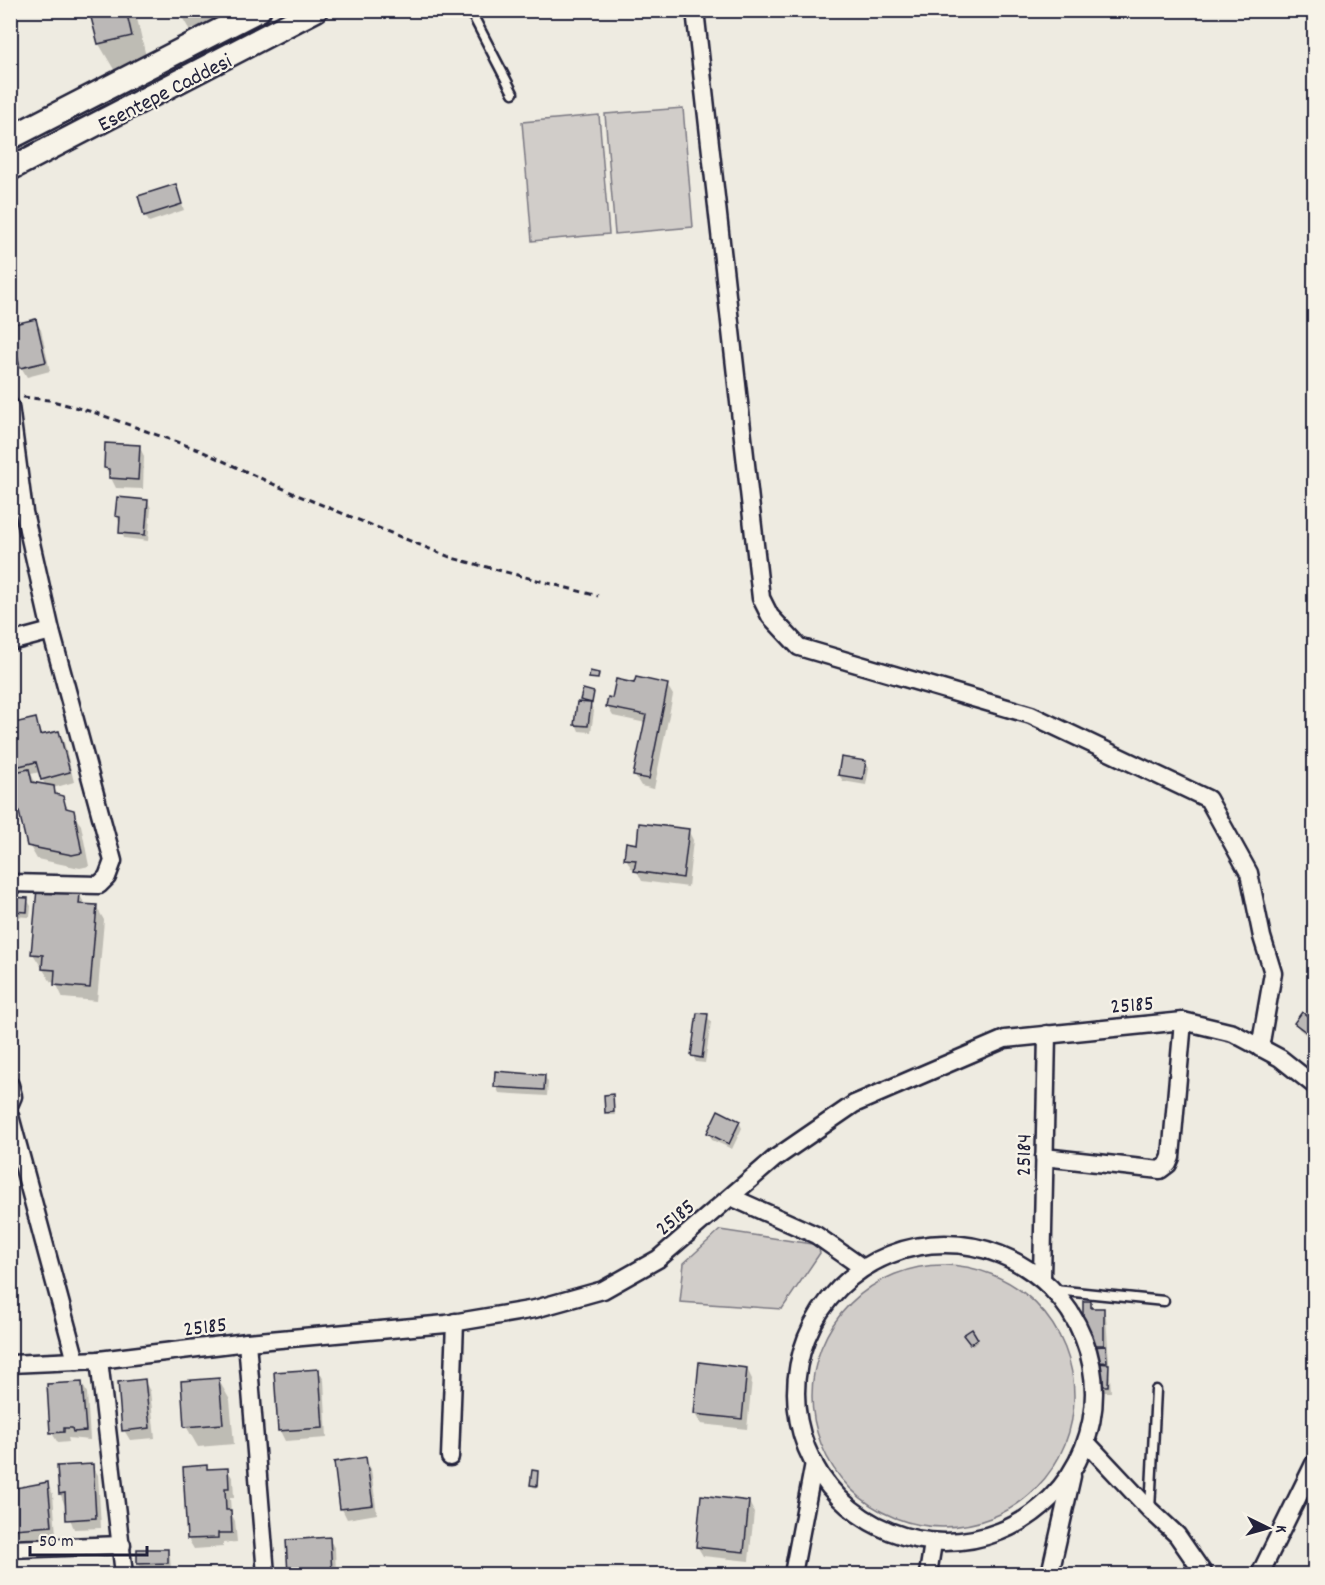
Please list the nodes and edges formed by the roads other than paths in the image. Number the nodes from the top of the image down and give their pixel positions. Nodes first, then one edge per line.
1 (259, 10) edge
2 (316, 10) edge
3 (470, 10) edge
4 (695, 10) edge
5 (513, 93) dead end
6 (10, 138) edge
7 (10, 169) edge
8 (15, 401) edge
9 (51, 631) junction
10 (10, 642) edge
11 (10, 883) edge
12 (1183, 1021) junction
13 (1047, 1034) junction
14 (1260, 1048) junction
15 (10, 1085) edge
16 (1314, 1085) edge
17 (10, 1103) edge
18 (10, 1116) edge
19 (1044, 1157) junction
20 (731, 1197) junction
21 (863, 1268) junction
22 (1042, 1278) junction
23 (1055, 1290) junction
24 (1164, 1300) dead end
25 (455, 1322) junction
26 (248, 1342) junction
27 (99, 1360) junction
28 (76, 1361) junction
29 (10, 1364) edge
30 (1156, 1390) dead end
31 (1087, 1443) junction
32 (450, 1457) dead end
33 (813, 1463) junction
34 (1314, 1464) edge
35 (1073, 1472) junction
36 (1150, 1510) junction
37 (933, 1543) junction
38 (122, 1545) junction
39 (10, 1549) edge
40 (124, 1575) edge
41 (266, 1575) edge
42 (793, 1575) edge
43 (928, 1575) edge
44 (1050, 1575) edge
45 (1204, 1575) edge
46 (1260, 1575) edge

1 - 6 main road, Esentepe Caddesi
2 - 7 main road, Esentepe Caddesi
3 - 5 lane
4 - 14 street
8 - 9 street
9 - 10 street
9 - 11 street
12 - 13 street, 25185
12 - 14 street, 25185
12 - 19 street
13 - 19 street, 25184
13 - 20 street, 25185
14 - 16 street, 25185
15 - 17 street
18 - 28 street
19 - 22 street, 25184
20 - 21 street
20 - 25 street, 25185
21 - 22 street
21 - 33 street
22 - 23 street
23 - 24 lane
23 - 31 street
25 - 26 street, 25185
25 - 32 street
26 - 27 street, 25185
26 - 41 street
27 - 28 street, 25185
27 - 38 street
28 - 29 street, 25185
30 - 36 lane
31 - 35 street
31 - 36 street
33 - 37 street
33 - 42 street
34 - 46 street
35 - 37 street
35 - 44 street
36 - 45 street
37 - 43 street
38 - 39 street
38 - 40 street

